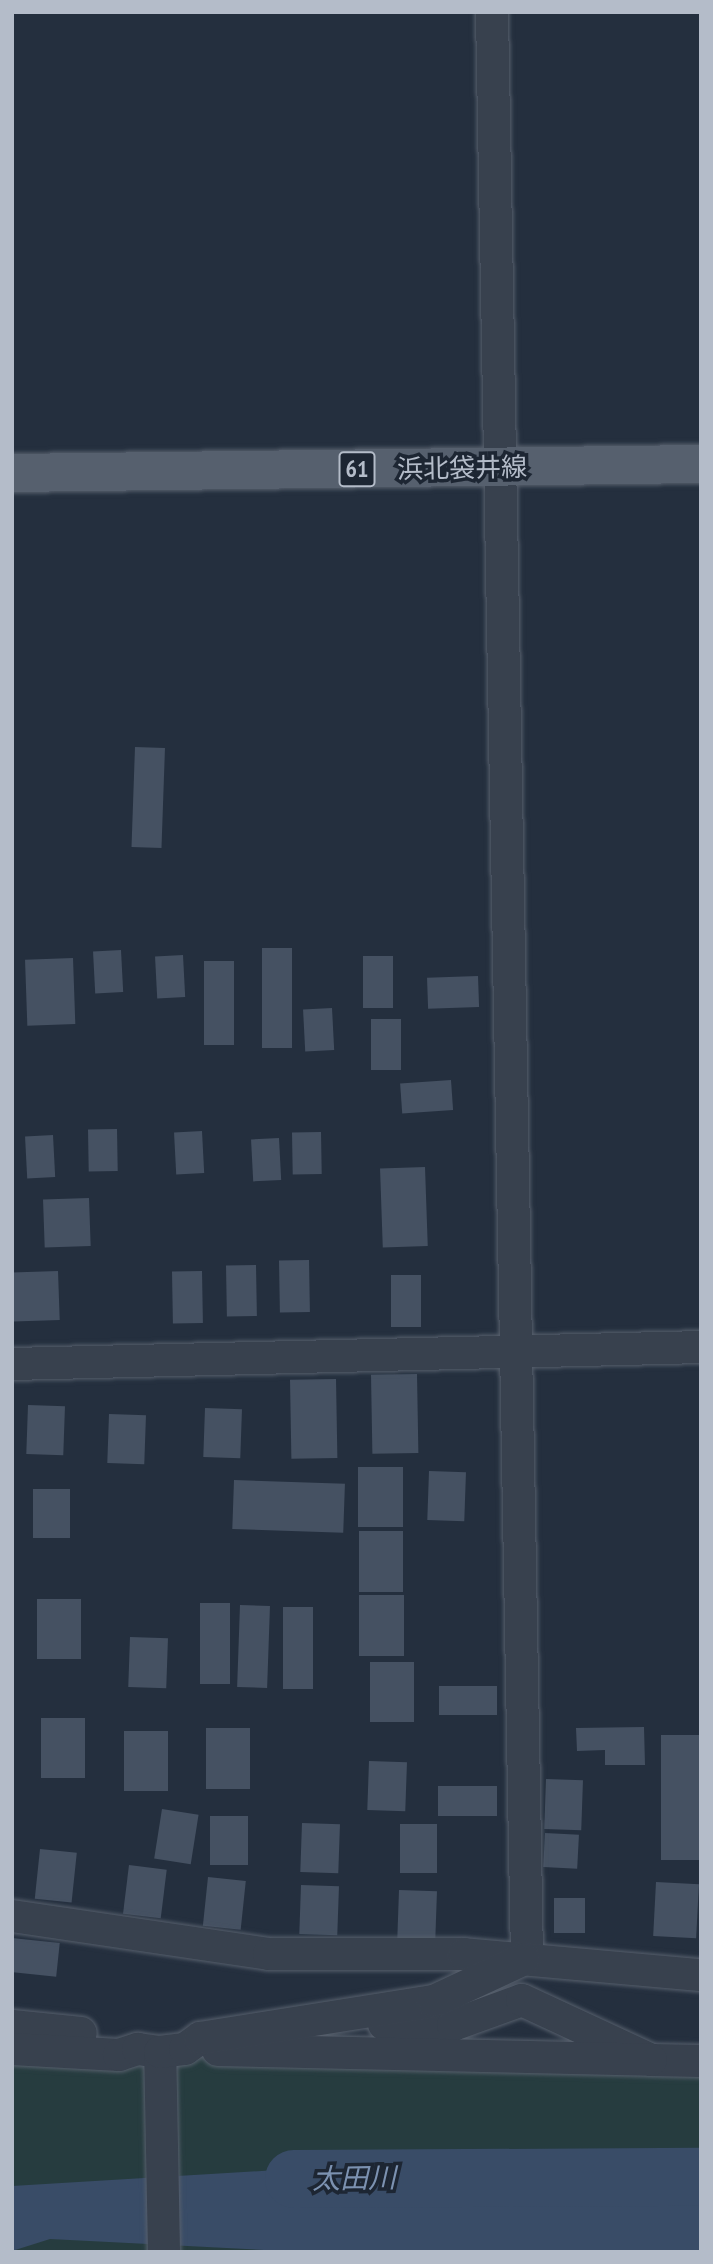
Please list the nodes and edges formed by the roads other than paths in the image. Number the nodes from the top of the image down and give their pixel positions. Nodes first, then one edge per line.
1 (492, 12) edge
2 (701, 464) edge
3 (501, 468) junction
4 (12, 472) edge
5 (701, 1348) edge
6 (518, 1353) junction
7 (12, 1364) edge
8 (12, 1916) edge
9 (527, 1958) junction
10 (701, 1975) edge
11 (299, 2023) junction
12 (12, 2026) edge
13 (12, 2049) edge
14 (162, 2055) junction
15 (651, 2060) junction
16 (701, 2061) edge
17 (164, 2252) edge

1 - 3 street
2 - 3 main road, 浜北袋井線 / 61
3 - 4 main road, 浜北袋井線 / 61
3 - 6 street
5 - 6 street
6 - 7 street
6 - 9 street
8 - 9 street
9 - 10 street
9 - 11 street
11 - 14 street
11 - 15 street
12 - 14 street
13 - 14 street
14 - 15 street
14 - 17 street
15 - 16 street

